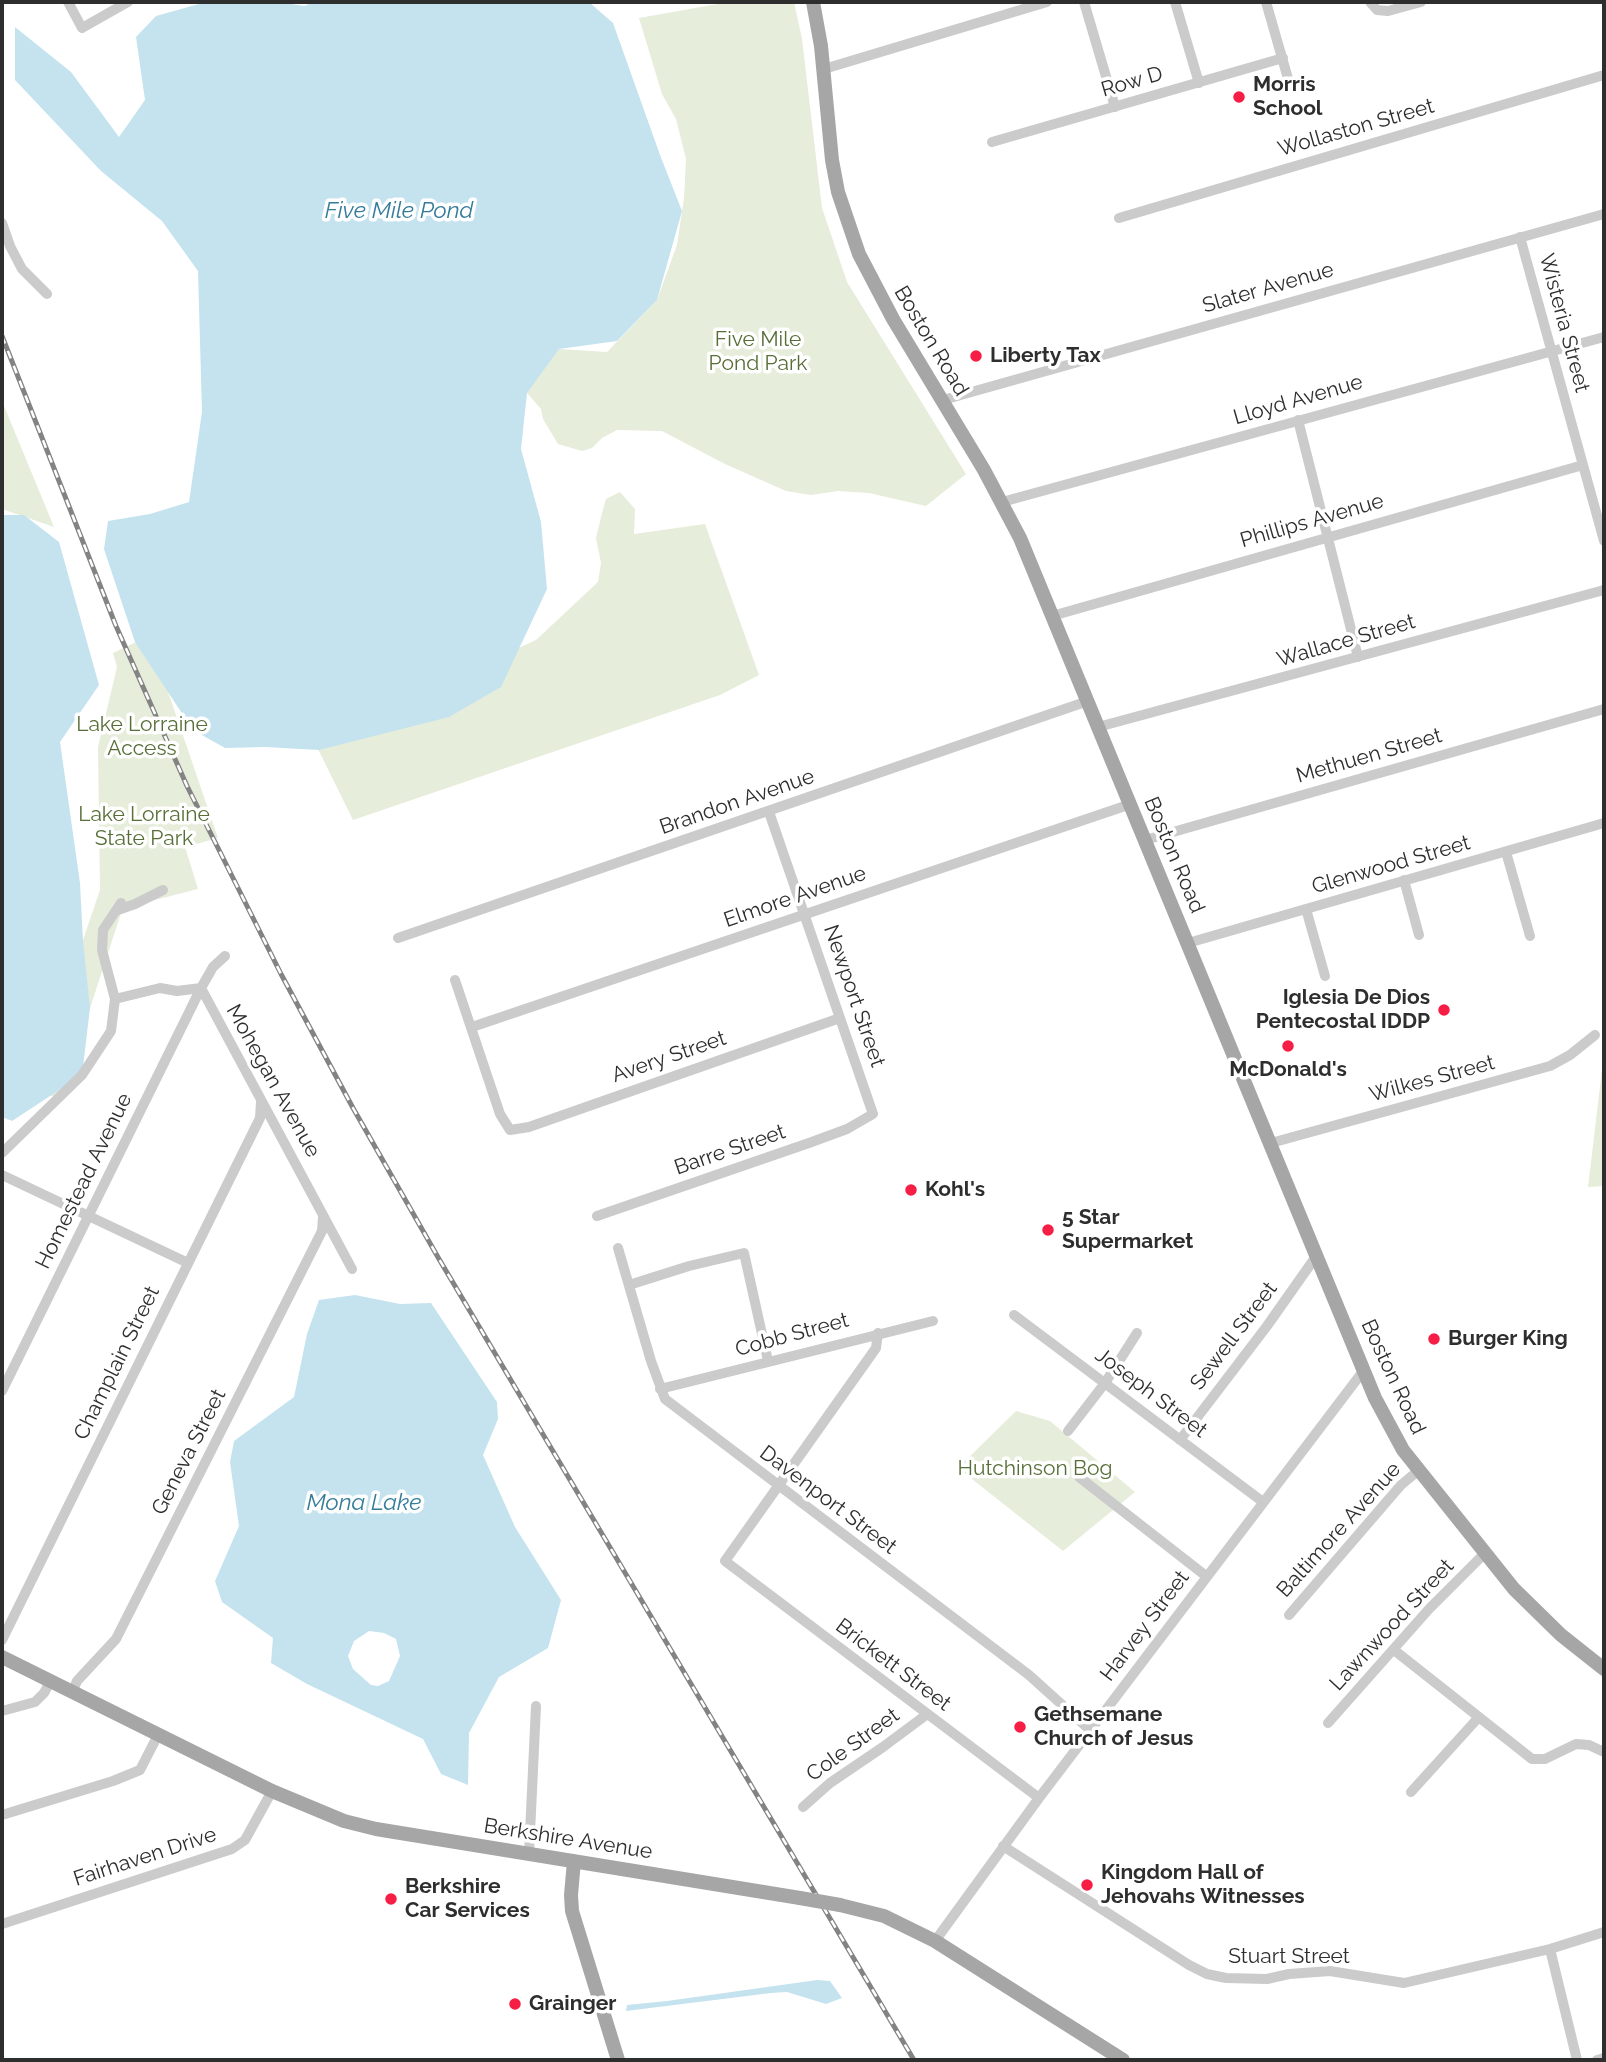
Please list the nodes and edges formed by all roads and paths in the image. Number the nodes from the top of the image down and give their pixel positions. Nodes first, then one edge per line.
1 (68, 2) edge
2 (128, 2) edge
3 (813, 2) edge
4 (1047, 2) edge
5 (1084, 2) edge
6 (1175, 2) edge
7 (1266, 2) edge
8 (1370, 2) edge
9 (1421, 2) edge
10 (1283, 58) junction
11 (824, 69) junction
12 (1604, 75) edge
13 (1199, 83) junction
14 (1291, 89) dead end
15 (1115, 107) junction
16 (992, 142) dead end
17 (1604, 214) edge
18 (1119, 218) dead end
19 (2, 223) edge
20 (1520, 237) junction
21 (47, 294) dead end
22 (1604, 337) edge
23 (1551, 351) junction
24 (943, 400) junction
25 (1298, 420) junction
26 (1583, 465) junction
27 (1002, 502) junction
28 (1326, 537) junction
29 (1604, 541) edge
30 (1604, 590) edge
31 (1052, 616) junction
32 (1359, 657) junction
33 (1088, 701) junction
34 (1604, 709) edge
35 (1098, 727) junction
36 (1130, 804) junction
37 (769, 812) junction
38 (1604, 823) edge
39 (1145, 840) junction
40 (1506, 852) junction
41 (1404, 880) junction
42 (163, 890) dead end
43 (1306, 909) junction
44 (805, 914) junction
45 (1419, 934) dead end
46 (1530, 936) dead end
47 (398, 938) dead end
48 (1188, 943) junction
49 (225, 956) dead end
50 (1325, 976) dead end
51 (455, 980) dead end
52 (201, 988) junction
53 (115, 999) junction
54 (840, 1018) junction
55 (472, 1027) junction
56 (1595, 1035) dead end
57 (261, 1102) junction
58 (873, 1114) joint
59 (1271, 1143) junction
60 (2, 1153) edge
61 (2, 1175) edge
62 (88, 1215) junction
63 (597, 1216) dead end
64 (323, 1217) junction
65 (618, 1248) dead end
66 (1317, 1255) junction
67 (188, 1263) junction
68 (352, 1269) dead end
69 (629, 1285) junction
70 (1014, 1315) dead end
71 (933, 1321) dead end
72 (878, 1333) junction
73 (1137, 1333) dead end
74 (768, 1362) junction
75 (1364, 1370) junction
76 (1105, 1383) junction
77 (660, 1389) junction
78 (2, 1391) edge
79 (1068, 1431) dead end
80 (1180, 1440) junction
81 (1419, 1470) junction
82 (1079, 1477) dead end
83 (778, 1486) junction
84 (1263, 1502) junction
85 (1485, 1553) junction
86 (1206, 1576) junction
87 (1289, 1615) dead end
88 (2, 1640) edge
89 (1394, 1650) junction
90 (2, 1657) edge
91 (1604, 1670) edge
92 (50, 1682) junction
93 (72, 1693) junction
94 (536, 1706) dead end
95 (2, 1711) edge
96 (926, 1715) junction
97 (1478, 1718) junction
98 (1328, 1723) dead end
99 (1090, 1730) junction
100 (158, 1735) junction
101 (1604, 1752) edge
102 (272, 1791) junction
103 (1411, 1792) dead end
104 (1039, 1798) junction
105 (803, 1807) dead end
106 (2, 1815) edge
107 (1003, 1846) junction
108 (529, 1854) junction
109 (574, 1861) junction
110 (2, 1924) edge
111 (1604, 1932) edge
112 (935, 1941) junction
113 (1550, 1949) junction
114 (1604, 2058) edge
115 (614, 2059) edge
116 (1123, 2060) edge
117 (1577, 2060) edge
118 (1597, 2060) edge

1 - 2 street
3 - 11 main road, Boston Road
4 - 11 street
5 - 15 street
6 - 13 street
7 - 10 street
8 - 9 street
10 - 13 street, Row D
10 - 14 street
11 - 24 main road, Boston Road
12 - 18 street, Wollaston Street
13 - 15 street, Row D
15 - 16 street, Row D
17 - 20 street, Slater Avenue
19 - 21 street
20 - 23 street, Wisteria Street
20 - 24 street, Slater Avenue
22 - 23 street, Lloyd Avenue
23 - 25 street, Lloyd Avenue
23 - 26 street, Wisteria Street
24 - 27 main road, Boston Road
25 - 27 street, Lloyd Avenue
25 - 28 street
26 - 28 street, Phillips Avenue
26 - 29 street, Wisteria Street
27 - 31 main road, Boston Road
28 - 31 street, Phillips Avenue
28 - 32 street
30 - 32 street, Wallace Street
31 - 33 main road, Boston Road
32 - 35 street, Wallace Street
33 - 35 main road, Boston Road
33 - 37 street, Brandon Avenue
34 - 39 street, Methuen Street
35 - 36 main road, Boston Road
36 - 39 main road, Boston Road
36 - 44 street, Elmore Avenue
37 - 44 street, Newport Street
37 - 47 street, Brandon Avenue
38 - 40 street, Glenwood Street
39 - 48 main road, Boston Road
40 - 41 street, Glenwood Street
40 - 46 street
41 - 43 street, Glenwood Street
41 - 45 street
42 - 53 street
43 - 48 street, Glenwood Street
43 - 50 street
44 - 54 street, Newport Street
44 - 55 street, Elmore Avenue
48 - 59 main road, Boston Road
49 - 52 street, Homestead Avenue
51 - 55 street
52 - 53 street, Mohegan Avenue
52 - 57 street, Mohegan Avenue
52 - 62 street, Homestead Avenue
53 - 60 street
54 - 55 street, Avery Street
54 - 58 street, Newport Street
56 - 59 street, Wilkes Street
57 - 64 street, Mohegan Avenue
57 - 67 street, Champlain Street
58 - 63 street, Barre Street
59 - 66 main road, Boston Road
61 - 62 street
62 - 67 street
62 - 78 street, Homestead Avenue
64 - 68 street, Mohegan Avenue
64 - 93 street, Geneva Street
65 - 69 street, Davenport Street
66 - 75 main road, Boston Road
66 - 80 street, Sewell Street
67 - 88 street, Champlain Street
69 - 74 street
69 - 77 street, Davenport Street
70 - 76 street, Joseph Street
71 - 72 street, Cobb Street
72 - 74 street, Cobb Street
72 - 83 street
73 - 76 street
74 - 77 street, Cobb Street
75 - 81 main road, Boston Road
75 - 84 street, Harvey Street
76 - 79 street
76 - 80 street, Joseph Street
77 - 83 street, Davenport Street
80 - 84 street, Joseph Street
81 - 85 main road, Boston Road
81 - 87 street, Baltimore Avenue
82 - 86 street
83 - 96 street, Brickett Street
83 - 99 street, Davenport Street
84 - 86 street, Harvey Street
85 - 89 street, Lawnwood Street
85 - 91 main road, Boston Road
86 - 99 street, Harvey Street
89 - 97 street
89 - 98 street, Lawnwood Street
90 - 92 main road, Berkshire Avenue
92 - 93 main road, Berkshire Avenue
92 - 95 street
93 - 100 main road, Berkshire Avenue
94 - 108 street
96 - 104 street, Brickett Street
96 - 105 street, Cole Street
97 - 101 street
97 - 103 street
99 - 104 street, Harvey Street
100 - 102 main road, Berkshire Avenue
100 - 106 street
102 - 108 main road, Berkshire Avenue
102 - 110 street, Fairhaven Drive
104 - 107 street, Harvey Street
107 - 112 street, Harvey Street
107 - 113 street, Stuart Street
108 - 109 main road, Berkshire Avenue
109 - 112 main road, Berkshire Avenue, bridge
109 - 115 main road
111 - 113 street, Stuart Street
112 - 116 main road, Berkshire Avenue
113 - 117 street
114 - 118 street

